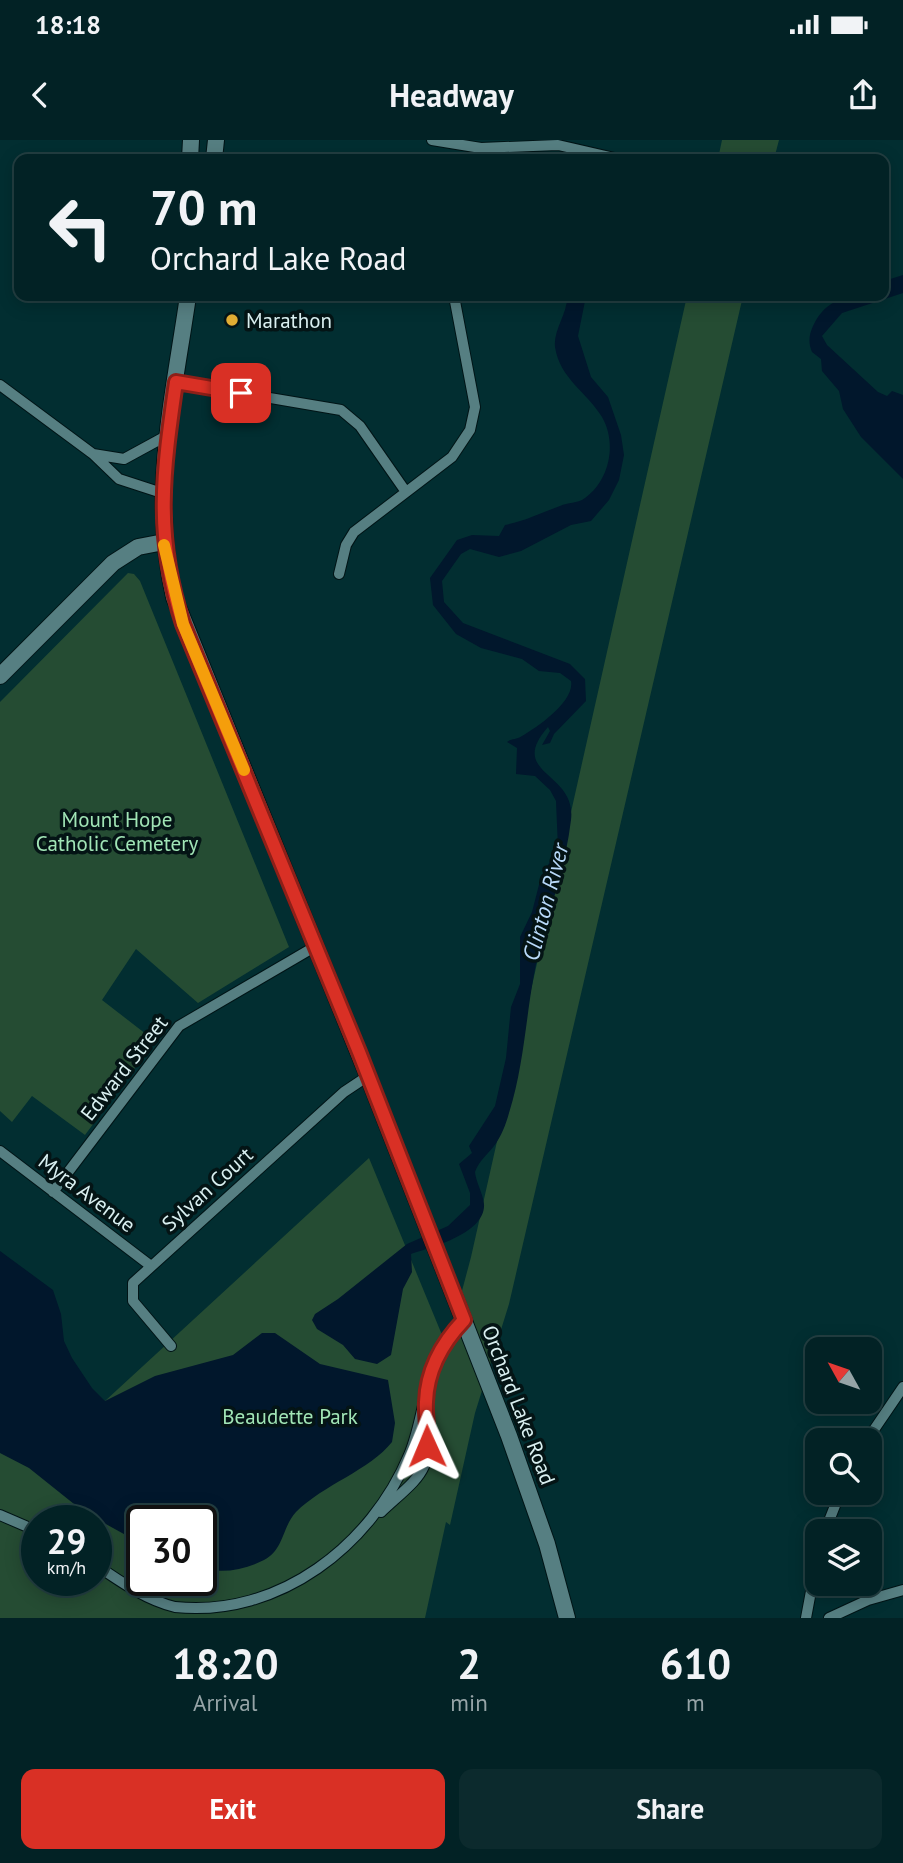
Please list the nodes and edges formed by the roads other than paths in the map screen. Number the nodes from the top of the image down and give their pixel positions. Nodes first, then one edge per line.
1 (432, 140) edge
2 (472, 146) junction
3 (471, 154) edge
4 (602, 154) edge
5 (187, 301) edge
6 (454, 301) edge
7 (176, 382) junction
8 (0, 385) edge
9 (168, 435) junction
10 (93, 454) junction
11 (406, 492) junction
12 (162, 493) junction
13 (164, 542) junction
14 (339, 574) dead end
15 (1, 673) edge
16 (316, 946) junction
17 (368, 1076) junction
18 (0, 1151) edge
19 (53, 1192) junction
20 (151, 1266) junction
21 (464, 1320) junction
22 (171, 1346) dead end
23 (903, 1388) edge
24 (426, 1403) junction
25 (875, 1428) edge
26 (0, 1515) edge
27 (21, 1524) edge
28 (369, 1524) junction
29 (112, 1576) edge
30 (903, 1590) edge
31 (810, 1596) edge
32 (567, 1618) edge
33 (806, 1618) edge
34 (829, 1618) edge

1 - 2 street
2 - 3 street
2 - 4 street
5 - 7 main road, Orchard Lake Road
6 - 11 street
7 - 9 main road, Orchard Lake Road
7 - 11 street
8 - 10 street
9 - 10 street
9 - 12 main road, Orchard Lake Road
10 - 12 street
11 - 14 street
12 - 13 main road, Orchard Lake Road
13 - 15 main road
13 - 16 main road, Orchard Lake Road
16 - 17 main road, Orchard Lake Road
16 - 19 street, Edward Street
17 - 20 street, Sylvan Court
17 - 21 main road, Orchard Lake Road
18 - 19 street, Myra Avenue
19 - 20 street, Myra Avenue
20 - 22 street, Sylvan Court
21 - 24 street
21 - 32 main road, Orchard Lake Road
23 - 25 street
24 - 28 street
24 - 28 street
26 - 27 street
28 - 29 street
30 - 34 street
31 - 33 street

